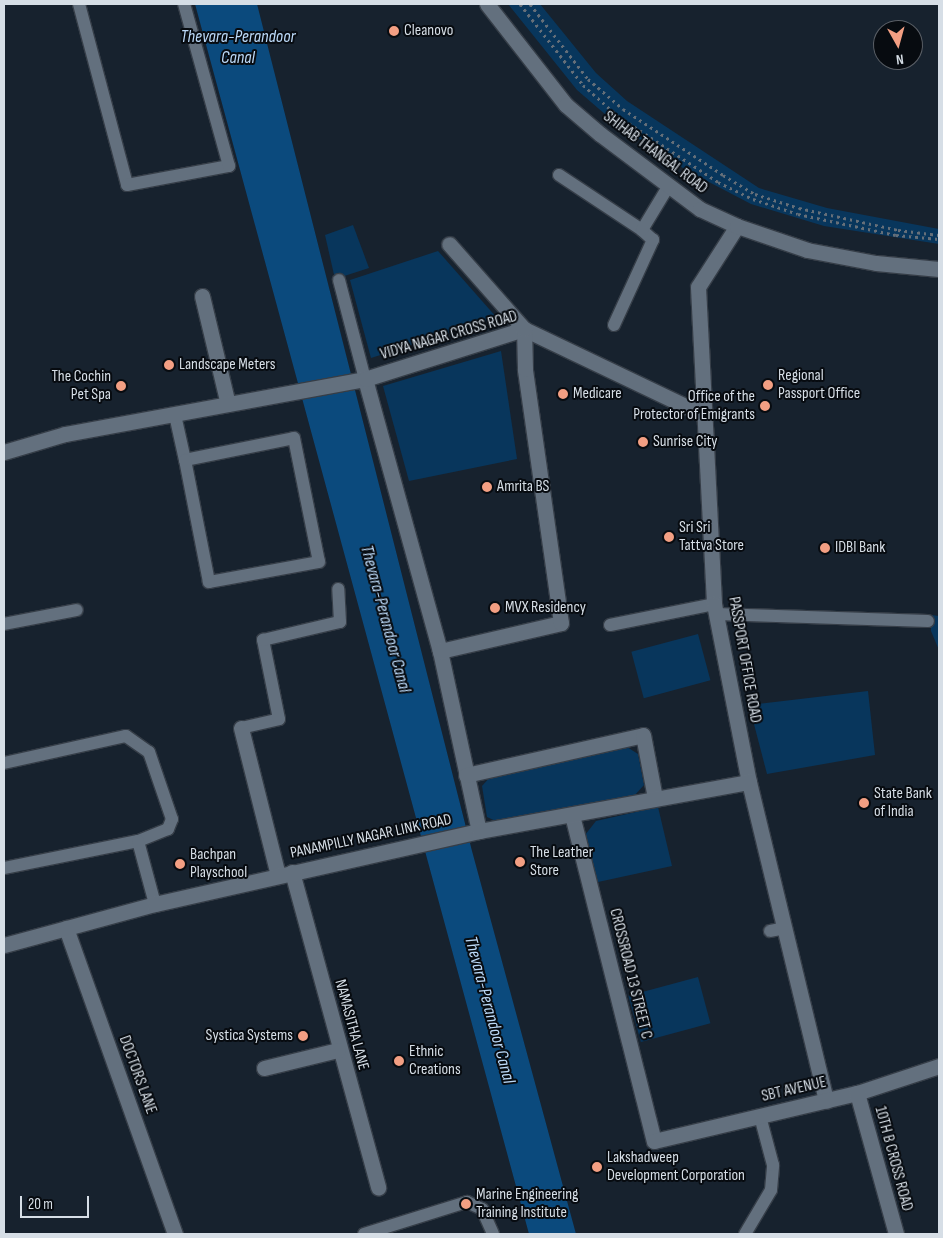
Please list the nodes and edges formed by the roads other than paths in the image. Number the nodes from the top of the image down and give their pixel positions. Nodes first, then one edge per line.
1 (82, 4) edge
2 (184, 4) edge
3 (487, 4) edge
4 (559, 175) dead end
5 (668, 187) junction
6 (737, 226) junction
7 (642, 230) junction
8 (449, 244) dead end
9 (939, 269) edge
10 (339, 280) dead end
11 (202, 296) dead end
12 (614, 325) dead end
13 (524, 329) junction
14 (366, 378) junction
15 (228, 404) junction
16 (175, 414) junction
17 (704, 415) junction
18 (4, 452) edge
19 (185, 460) junction
20 (338, 589) dead end
21 (715, 609) junction
22 (77, 610) dead end
23 (928, 621) dead end
24 (4, 624) edge
25 (610, 625) dead end
26 (440, 650) junction
27 (241, 728) joint
28 (4, 763) edge
29 (466, 775) junction
30 (749, 782) junction
31 (655, 798) junction
32 (572, 815) junction
33 (479, 831) junction
34 (138, 841) junction
35 (4, 868) edge
36 (285, 874) junction
37 (155, 904) junction
38 (66, 928) junction
39 (786, 928) junction
40 (770, 931) dead end
41 (4, 945) edge
42 (338, 1050) junction
43 (939, 1066) edge
44 (264, 1068) dead end
45 (857, 1093) junction
46 (826, 1101) junction
47 (760, 1116) junction
48 (654, 1141) joint
49 (378, 1187) dead end
50 (175, 1234) edge
51 (364, 1234) edge
52 (493, 1234) edge
53 (745, 1234) edge
54 (896, 1234) edge

1 - 2 lane
3 - 5 street, SHIHAB THANGAL ROAD
4 - 7 lane
5 - 6 street, SHIHAB THANGAL ROAD
5 - 7 lane
6 - 9 street, SHIHAB THANGAL ROAD
6 - 17 street, PASSPORT OFFICE ROAD
7 - 12 lane
8 - 13 street
10 - 14 lane
11 - 15 street
13 - 14 street, VIDYA NAGAR CROSS ROAD
13 - 17 street, VIDYA NAGAR CROSS ROAD
13 - 26 street
14 - 15 street, VIDYA NAGAR CROSS ROAD
14 - 26 street
15 - 16 street
16 - 18 street
16 - 19 lane
17 - 21 street, PASSPORT OFFICE ROAD
19 - 19 lane
20 - 27 lane
21 - 23 lane
21 - 25 lane
21 - 30 street, PASSPORT OFFICE ROAD
22 - 24 lane
26 - 29 street
27 - 36 street, NAMASITHA LANE
28 - 34 lane
29 - 31 street
29 - 33 street
30 - 31 street, PANAMPILLY NAGAR LINK ROAD
30 - 39 street, PASSPORT OFFICE ROAD
31 - 32 street, PANAMPILLY NAGAR LINK ROAD
32 - 33 street, PANAMPILLY NAGAR LINK ROAD
32 - 48 street, CROSSROAD 13 STREET C
33 - 36 street, PANAMPILLY NAGAR LINK ROAD
34 - 35 lane
34 - 37 lane
36 - 37 street, PANAMPILLY NAGAR LINK ROAD
36 - 42 street, NAMASITHA LANE
37 - 38 street, PANAMPILLY NAGAR LINK ROAD
38 - 41 street, PANAMPILLY NAGAR LINK ROAD
38 - 50 street, DOCTORS LANE
39 - 40 lane
39 - 46 street, PASSPORT OFFICE ROAD
42 - 44 street
42 - 49 street, NAMASITHA LANE
43 - 45 street, SBT AVENUE
45 - 46 street, SBT AVENUE
45 - 54 street, 10TH B CROSS ROAD
46 - 47 street, SBT AVENUE
47 - 48 street, SBT AVENUE
47 - 53 lane
51 - 52 lane

